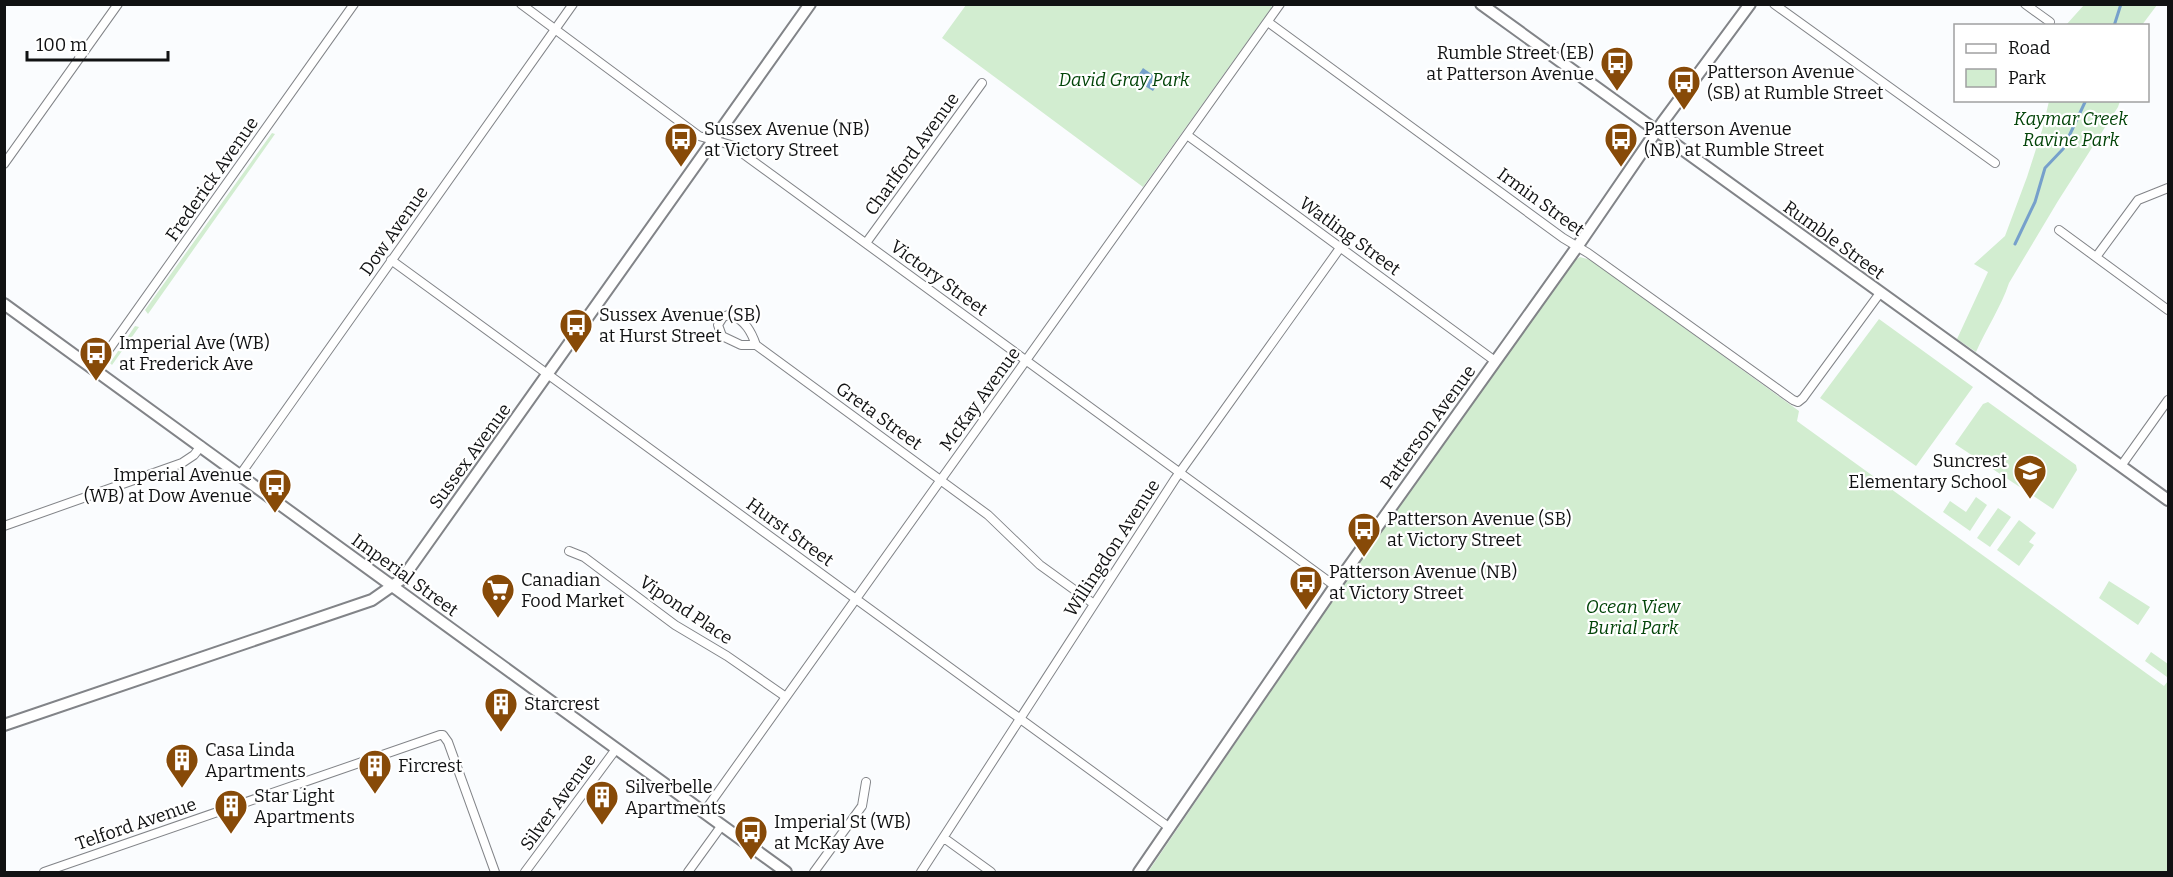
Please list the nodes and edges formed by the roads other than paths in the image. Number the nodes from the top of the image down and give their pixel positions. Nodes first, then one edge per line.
1 (118, 4) edge
2 (354, 4) edge
3 (521, 4) edge
4 (573, 4) edge
5 (810, 4) edge
6 (1280, 4) edge
7 (1481, 4) edge
8 (1750, 4) edge
9 (1774, 4) edge
10 (2025, 4) edge
11 (1268, 22) junction
12 (2050, 22) dead end
13 (556, 29) junction
14 (982, 83) dead end
15 (1655, 132) junction
16 (1187, 135) junction
17 (714, 140) junction
18 (1995, 163) dead end
19 (4, 164) edge
20 (2169, 188) edge
21 (2059, 230) dead end
22 (866, 243) junction
23 (1577, 247) junction
24 (1340, 248) junction
25 (2096, 258) junction
26 (392, 260) junction
27 (1880, 293) junction
28 (4, 304) edge
29 (2169, 310) edge
30 (756, 345) junction
31 (1026, 360) junction
32 (1495, 361) junction
33 (95, 369) junction
34 (549, 375) junction
35 (2169, 400) edge
36 (201, 446) junction
37 (2121, 466) junction
38 (1180, 472) junction
39 (240, 475) junction
40 (941, 479) junction
41 (2169, 500) edge
42 (4, 526) edge
43 (569, 551) dead end
44 (392, 586) junction
45 (1335, 586) junction
46 (855, 599) junction
47 (1094, 604) junction
48 (786, 697) junction
49 (1020, 718) junction
50 (4, 725) edge
51 (616, 749) junction
52 (866, 782) dead end
53 (704, 812) junction
54 (722, 825) junction
55 (1170, 828) junction
56 (944, 838) junction
57 (44, 873) edge
58 (495, 873) edge
59 (525, 873) edge
60 (687, 873) edge
61 (786, 873) edge
62 (814, 873) edge
63 (921, 873) edge
64 (991, 873) edge
65 (1139, 873) edge

1 - 19 street
2 - 33 street, Frederick Avenue
3 - 13 street, Victory Street
4 - 13 street, Dow Avenue
5 - 17 street, Sussex Avenue
6 - 11 street, McKay Avenue
7 - 15 street, Rumble Street
8 - 15 street, Patterson Avenue
9 - 18 street
10 - 12 street
11 - 16 street, McKay Avenue
11 - 23 street, Irmin Street
13 - 17 street, Victory Street
13 - 26 street, Dow Avenue
14 - 22 street, Charlford Avenue
15 - 23 street, Patterson Avenue
15 - 27 street, Rumble Street
16 - 24 street, Watling Street
16 - 31 street, McKay Avenue
17 - 22 street, Victory Street
17 - 34 street, Sussex Avenue
20 - 25 street
21 - 25 street
22 - 31 street, Victory Street
23 - 27 street, Irmin Street
23 - 32 street, Patterson Avenue
24 - 32 street, Watling Street
24 - 38 street, Willingdon Avenue
25 - 29 street
26 - 34 street, Hurst Street
26 - 39 street, Dow Avenue
27 - 37 street, Rumble Street
28 - 33 street, Imperial Street
30 - 30 street, Greta Street
30 - 40 street, Greta Street
31 - 38 street, Victory Street
31 - 40 street, McKay Avenue
32 - 45 street, Patterson Avenue
33 - 36 street, Imperial Street
34 - 44 street, Sussex Avenue
34 - 46 street, Hurst Street
35 - 37 street
36 - 39 street, Imperial Street
36 - 42 street
37 - 41 street, Rumble Street
38 - 45 street, Victory Street
38 - 47 street, Willingdon Avenue
39 - 44 street, Imperial Street
40 - 46 street, McKay Avenue
40 - 47 street, Greta Street
43 - 48 street, Vipond Place
44 - 50 street, Sussex Avenue
44 - 51 street, Imperial Street
45 - 55 street, Patterson Avenue
46 - 48 street, McKay Avenue
46 - 49 street, Hurst Street
47 - 49 street, Willingdon Avenue
48 - 53 street, McKay Avenue
49 - 55 street, Hurst Street
49 - 56 street, Willingdon Avenue
51 - 53 street, Imperial Street
51 - 59 street, Silver Avenue
52 - 62 street
53 - 54 street, Imperial Street
54 - 60 street
54 - 61 street, Imperial Street
55 - 65 street, Patterson Avenue
56 - 63 street, Willingdon Avenue
56 - 64 street
57 - 58 street, Telford Avenue

